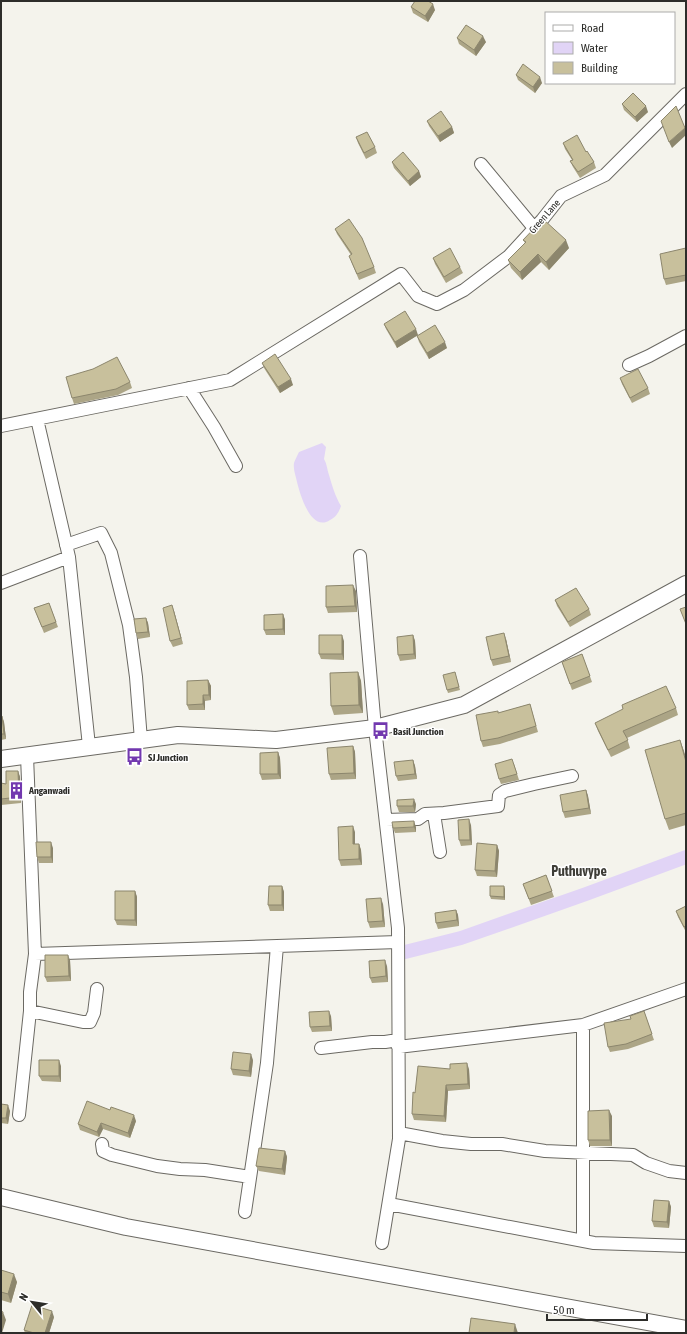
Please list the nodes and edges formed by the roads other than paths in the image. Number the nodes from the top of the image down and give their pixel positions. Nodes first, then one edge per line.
1 (686, 94) edge
2 (481, 164) dead end
3 (534, 228) junction
4 (686, 336) edge
5 (629, 365) dead end
6 (189, 388) junction
7 (37, 419) junction
8 (1, 426) edge
9 (236, 466) dead end
10 (66, 545) junction
11 (360, 556) dead end
12 (69, 557) junction
13 (1, 583) edge
14 (686, 584) edge
15 (375, 728) junction
16 (141, 740) junction
17 (89, 746) junction
18 (27, 756) junction
19 (1, 759) edge
20 (572, 776) dead end
21 (434, 814) junction
22 (386, 820) junction
23 (440, 852) dead end
24 (398, 942) junction
25 (277, 946) junction
26 (35, 954) junction
27 (97, 989) dead end
28 (686, 989) edge
29 (30, 1011) junction
30 (583, 1025) junction
31 (398, 1043) junction
32 (321, 1048) dead end
33 (19, 1115) dead end
34 (399, 1133) junction
35 (102, 1144) dead end
36 (583, 1153) junction
37 (686, 1173) edge
38 (250, 1177) junction
39 (1, 1197) edge
40 (389, 1204) junction
41 (245, 1212) dead end
42 (583, 1241) junction
43 (382, 1243) dead end
44 (686, 1246) edge
45 (686, 1329) edge

1 - 3 street, Green Lane
2 - 3 street
3 - 6 street, Green Lane
4 - 5 street
6 - 7 street
6 - 9 street
7 - 8 street
7 - 10 street
10 - 12 street
10 - 16 street
11 - 15 street
12 - 13 street
12 - 17 street
14 - 15 main road
15 - 16 main road
15 - 22 street
16 - 17 main road
17 - 18 main road
18 - 19 main road
18 - 26 street
20 - 21 street
21 - 22 street
21 - 23 street
22 - 24 street
24 - 25 street
24 - 31 street
25 - 26 street
25 - 38 street
26 - 29 street
27 - 29 street
28 - 30 street
29 - 33 street
30 - 31 street
30 - 36 street
31 - 32 street
31 - 34 street
34 - 36 street
34 - 40 street
35 - 38 street
36 - 37 street
36 - 42 street
38 - 41 street
39 - 45 main road
40 - 42 street
40 - 43 street
42 - 44 street

